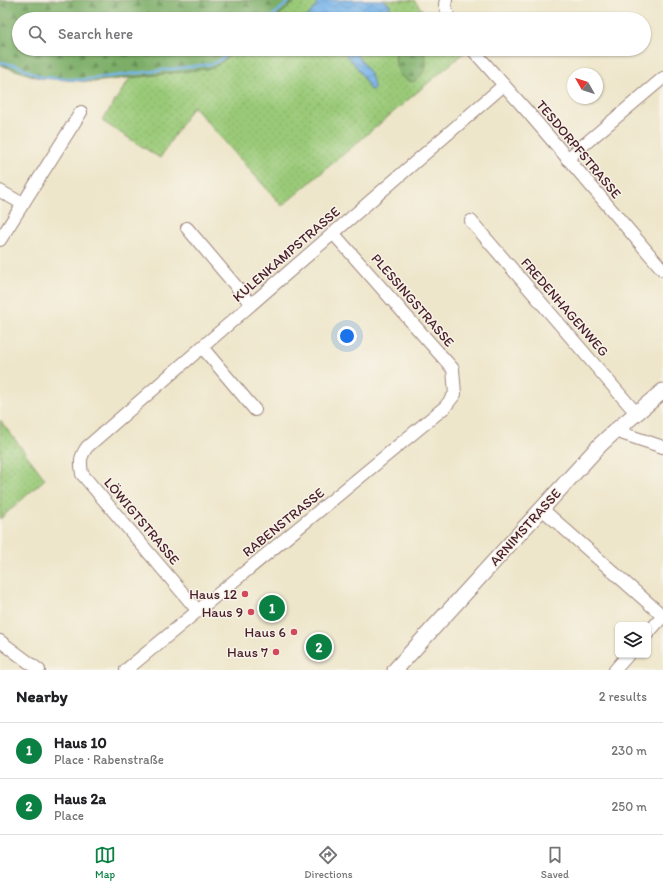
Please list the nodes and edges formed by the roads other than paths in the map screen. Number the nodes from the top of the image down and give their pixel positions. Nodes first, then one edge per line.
1 (446, 0) edge
2 (447, 12) edge
3 (478, 56) edge
4 (663, 78) edge
5 (504, 85) junction
6 (81, 112) dead end
7 (567, 159) junction
8 (0, 191) edge
9 (23, 204) junction
10 (471, 221) dead end
11 (186, 228) dead end
12 (334, 233) junction
13 (0, 240) edge
14 (663, 270) edge
15 (251, 304) junction
16 (202, 346) junction
17 (663, 391) edge
18 (455, 394) joint
19 (254, 410) dead end
20 (636, 413) junction
21 (615, 431) junction
22 (87, 446) joint
23 (663, 447) edge
24 (542, 509) junction
25 (198, 611) junction
26 (663, 616) edge
27 (651, 630) edge
28 (0, 641) edge
29 (625, 658) edge
30 (39, 670) edge
31 (126, 670) edge
32 (395, 670) edge
33 (614, 670) edge

1 - 2 street
3 - 5 street, TESDORPFSTRASSE
4 - 7 street
5 - 7 street, TESDORPFSTRASSE
5 - 12 street, KULENKAMPSTRASSE
6 - 9 street
7 - 14 street, TESDORPFSTRASSE
8 - 9 street
9 - 13 street
10 - 20 street, FREDENHAGENWEG
11 - 15 street
12 - 15 street, KULENKAMPSTRASSE
12 - 18 street, PLESSINGSTRASSE
15 - 16 street, KULENKAMPSTRASSE
16 - 19 street
16 - 22 street, KULENKAMPSTRASSE
17 - 20 main road, ARNIMSTRASSE
18 - 25 street, RABENSTRASSE
20 - 21 main road, ARNIMSTRASSE
21 - 23 street
21 - 24 main road, ARNIMSTRASSE
22 - 25 street, LÖWIGTSTRASSE
24 - 26 street
24 - 32 main road, ARNIMSTRASSE
25 - 31 street, RABENSTRASSE
26 - 27 street
28 - 30 street
29 - 33 street

